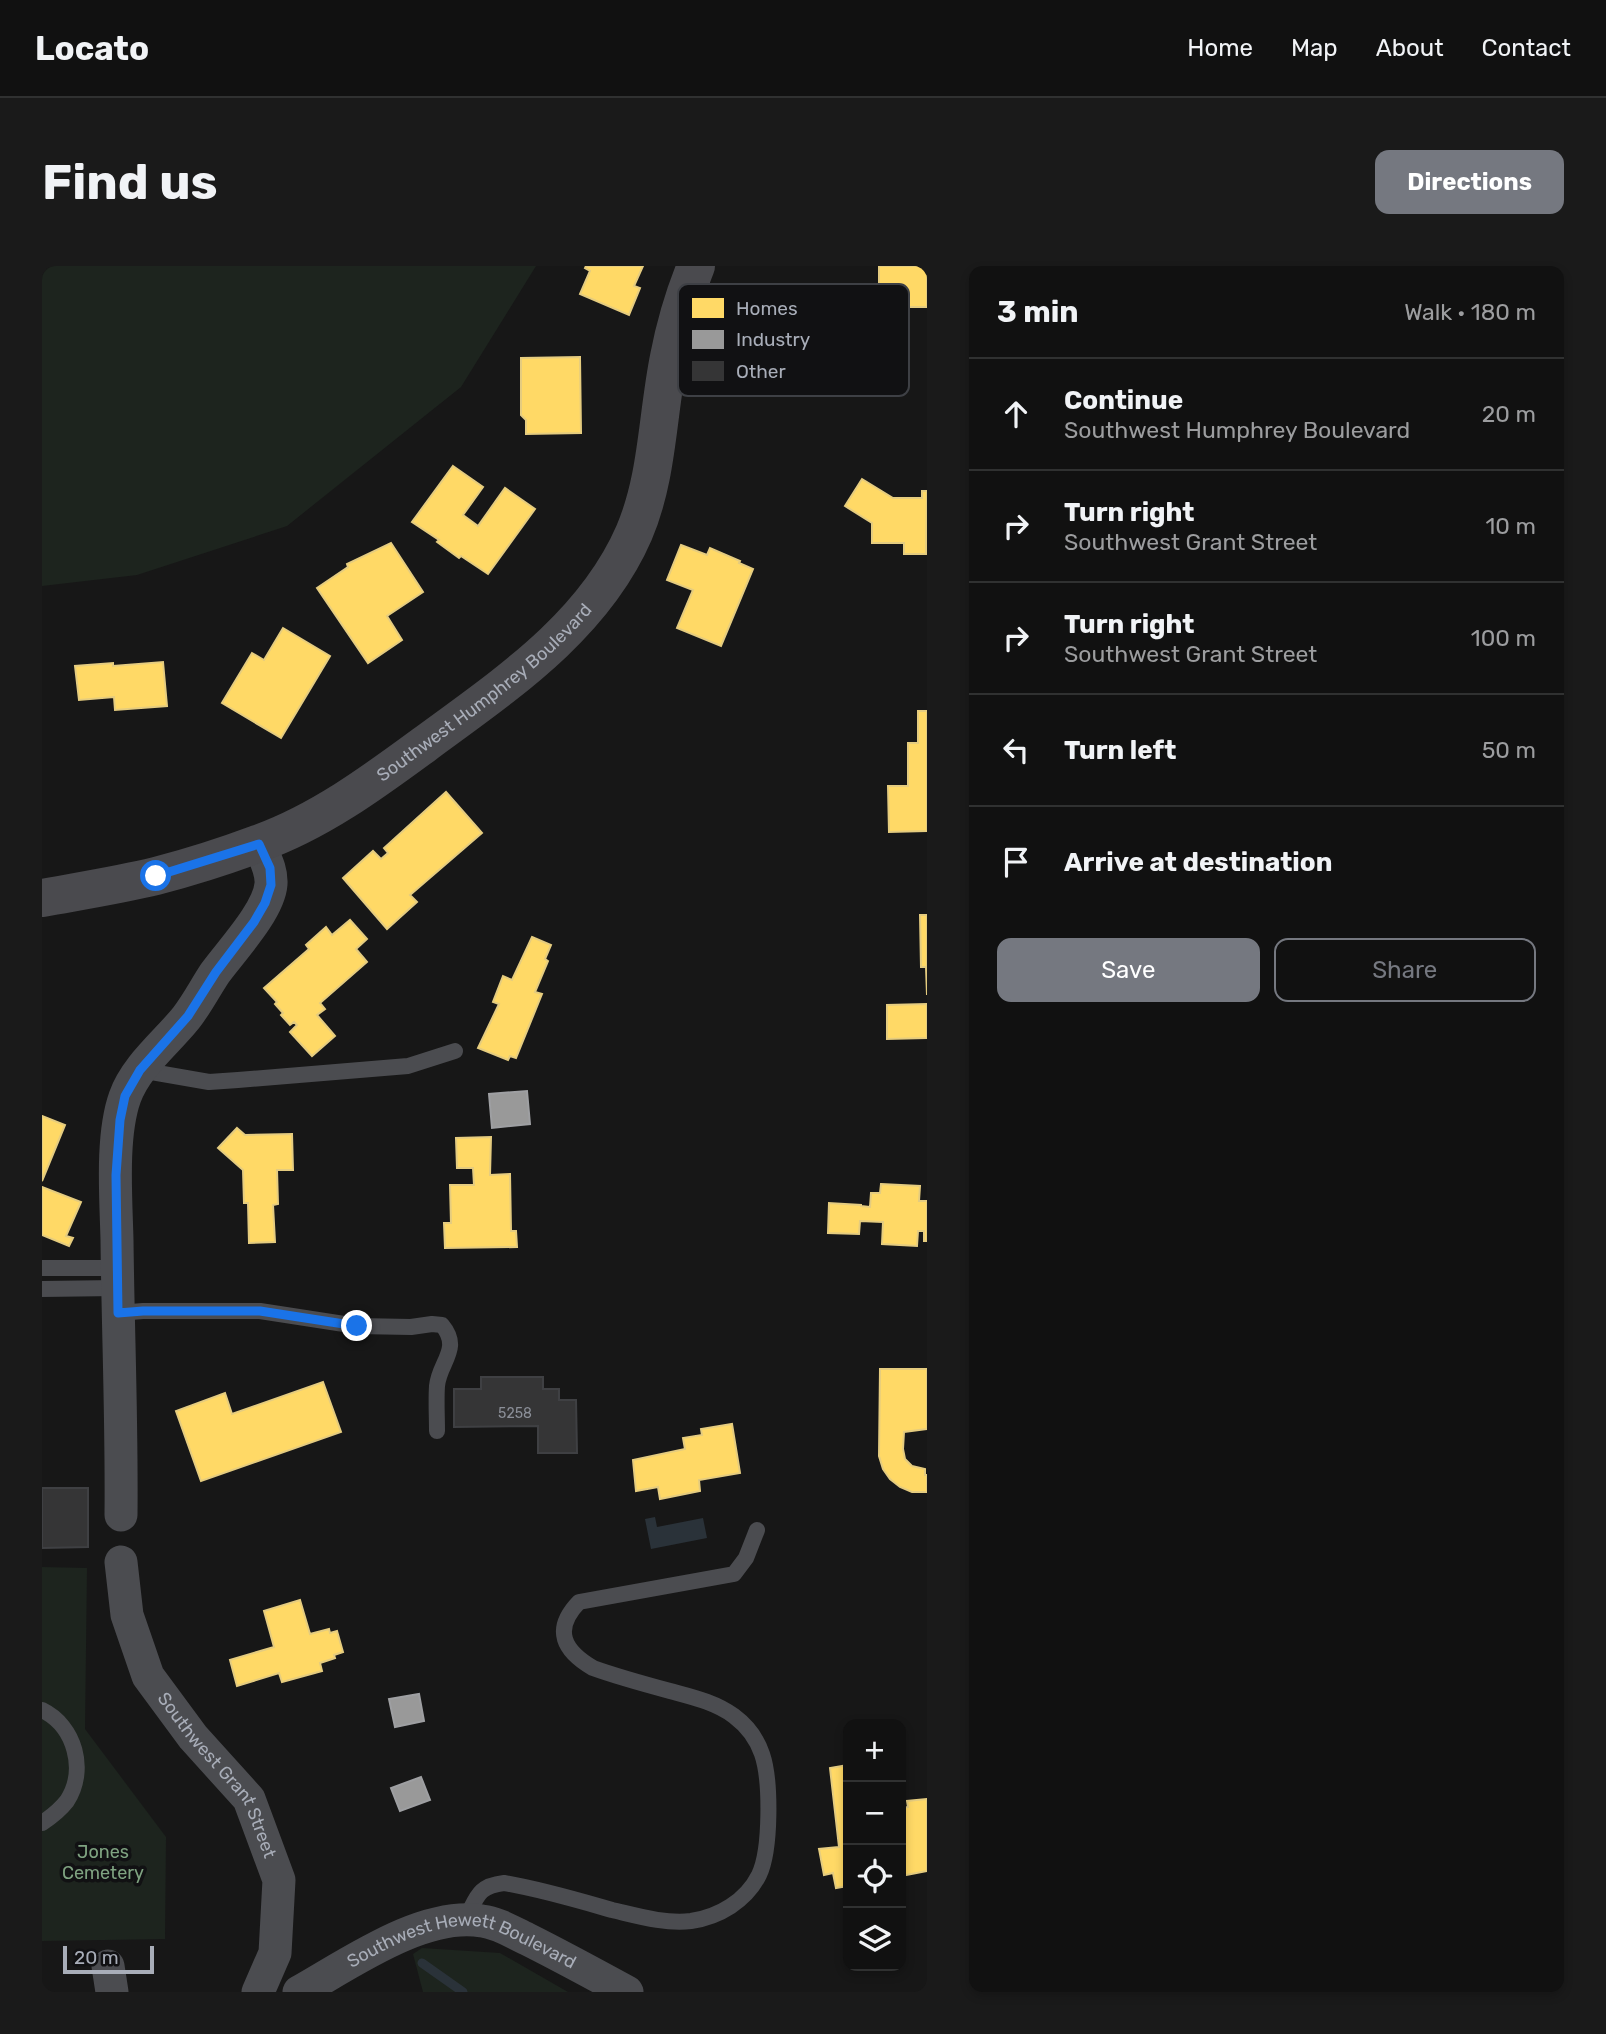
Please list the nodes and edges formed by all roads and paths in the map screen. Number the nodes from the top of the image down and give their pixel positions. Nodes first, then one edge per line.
1 (696, 266) edge
2 (688, 284) edge
3 (678, 316) edge
4 (259, 844) junction
5 (42, 898) edge
6 (455, 1051) dead end
7 (140, 1070) junction
8 (42, 1268) edge
9 (42, 1289) edge
10 (118, 1289) junction
11 (437, 1431) dead end
12 (121, 1516) dead end
13 (757, 1530) dead end
14 (121, 1562) dead end
15 (42, 1710) edge
16 (42, 1823) edge
17 (465, 1920) junction
18 (258, 1992) edge
19 (299, 1992) edge
20 (627, 1992) edge

1 - 2 main road, Southwest Humphrey Boulevard
3 - 4 main road, Southwest Humphrey Boulevard
4 - 5 main road, Southwest Humphrey Boulevard
4 - 7 street
6 - 7 lane
7 - 10 street
8 - 10 lane
9 - 10 lane
10 - 11 lane
10 - 12 street
13 - 17 lane
14 - 18 street, Southwest Grant Street
15 - 16 lane
17 - 19 street, Southwest Hewett Boulevard
17 - 20 street, Southwest Hewett Boulevard

